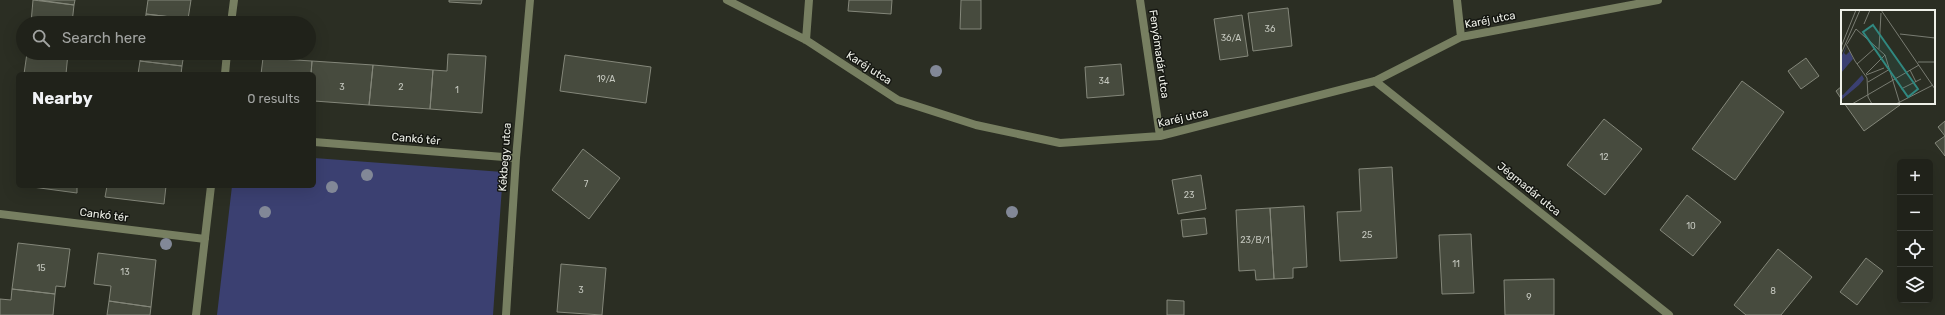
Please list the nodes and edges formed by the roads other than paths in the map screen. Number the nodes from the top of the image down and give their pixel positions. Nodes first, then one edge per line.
1 (234, 0) edge
2 (530, 0) edge
3 (727, 0) edge
4 (809, 0) edge
5 (1140, 0) edge
6 (1457, 0) edge
7 (1658, 0) edge
8 (232, 16) edge
9 (1461, 36) junction
10 (806, 40) junction
11 (227, 60) edge
12 (225, 72) edge
13 (1375, 81) junction
14 (1160, 136) junction
15 (316, 142) edge
16 (516, 158) junction
17 (211, 188) edge
18 (0, 214) edge
19 (205, 239) junction
20 (196, 315) edge
21 (506, 315) edge
22 (1669, 315) edge

1 - 8 street
2 - 16 street, Kékbegy utca
3 - 10 street, Karéj utca
4 - 10 street
5 - 14 street, Fenyőmadár utca
6 - 9 street
7 - 9 street, Karéj utca
9 - 13 street, Karéj utca
10 - 14 street, Karéj utca
11 - 12 street
13 - 14 street, Karéj utca
13 - 22 street, Jégmadár utca
15 - 16 street, Cankó tér
16 - 21 street, Kékbegy utca
17 - 19 street
18 - 19 street, Cankó tér
19 - 20 street

